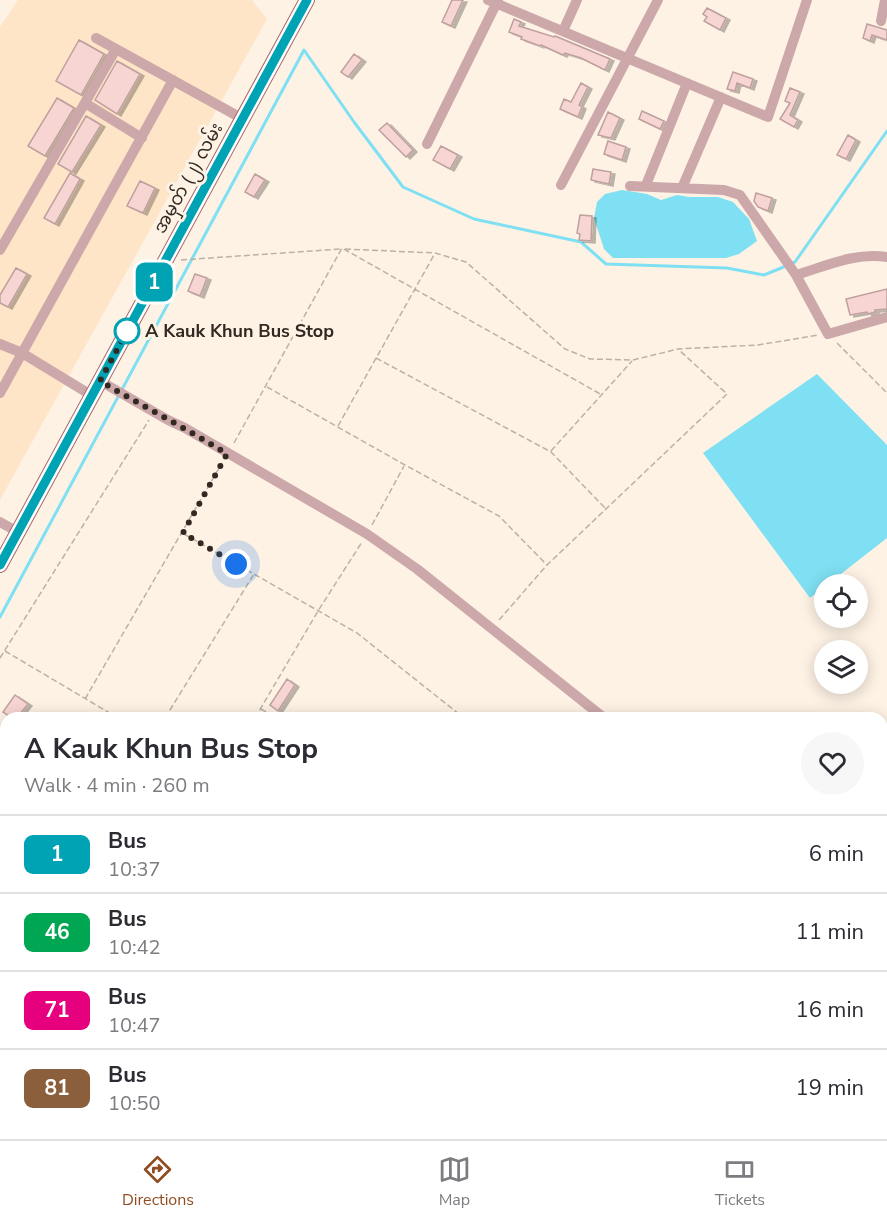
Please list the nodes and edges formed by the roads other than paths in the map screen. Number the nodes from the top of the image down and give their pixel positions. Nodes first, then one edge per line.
1 (307, 0) edge
2 (577, 0) edge
3 (658, 0) edge
4 (807, 0) edge
5 (885, 0) edge
6 (494, 1) edge
7 (881, 21) dead end
8 (563, 32) junction
9 (96, 38) dead end
10 (116, 49) junction
11 (629, 59) junction
12 (174, 80) junction
13 (687, 83) junction
14 (721, 97) junction
15 (85, 103) junction
16 (243, 119) junction
17 (142, 138) junction
18 (427, 144) dead end
19 (561, 185) dead end
20 (646, 185) junction
21 (630, 186) dead end
22 (681, 188) junction
23 (0, 250) edge
24 (887, 257) edge
25 (796, 275) junction
26 (887, 317) edge
27 (0, 344) edge
28 (22, 353) junction
29 (95, 388) junction
30 (0, 393) edge
31 (0, 522) edge
32 (18, 532) junction
33 (0, 565) edge
34 (597, 712) edge

1 - 16 main road, အမှတ် (၂) လမ်း
2 - 8 street
3 - 11 street
4 - 14 street
5 - 7 street
6 - 8 street
6 - 18 street
8 - 11 street
9 - 10 street
10 - 12 street
10 - 15 street
11 - 13 street
11 - 19 street
12 - 16 street
12 - 17 street
13 - 14 street
13 - 20 street
14 - 22 street
15 - 17 street
15 - 23 street
16 - 29 main road, အမှတ် (၂) လမ်း
17 - 28 street
20 - 21 street
20 - 22 street
22 - 25 street
24 - 25 street
25 - 26 street
27 - 28 street
28 - 29 street
28 - 30 street
29 - 32 main road, အမှတ် (၂) လမ်း
29 - 34 street
31 - 32 street
32 - 33 main road, အမှတ် (၂) လမ်း

